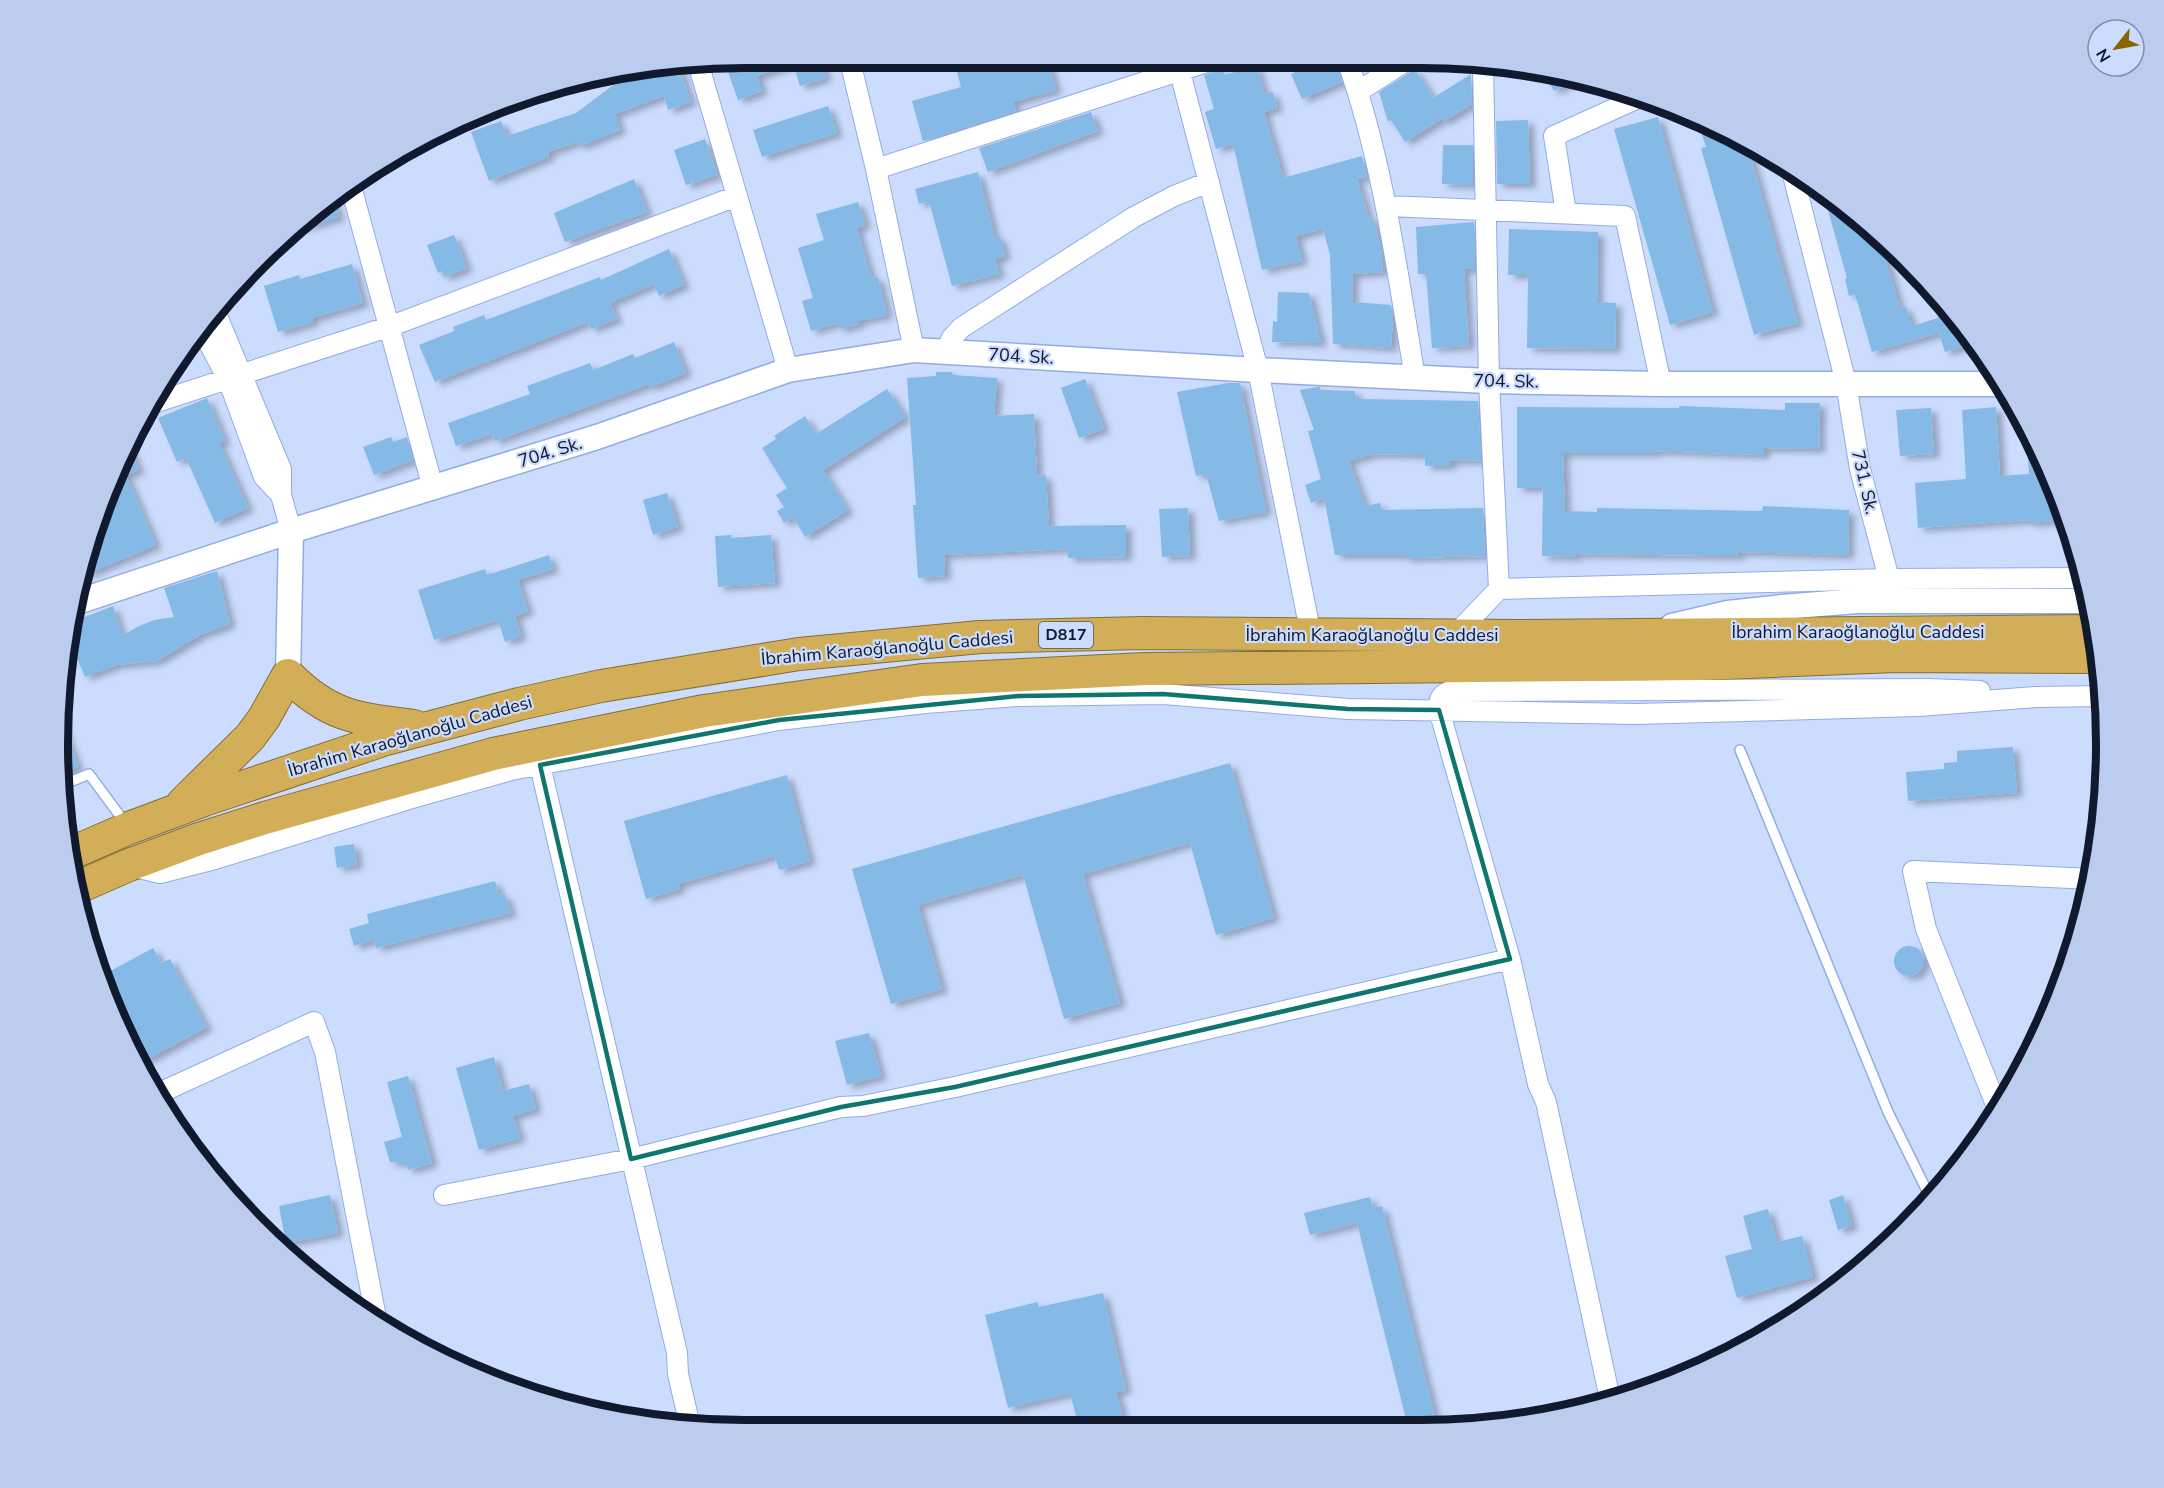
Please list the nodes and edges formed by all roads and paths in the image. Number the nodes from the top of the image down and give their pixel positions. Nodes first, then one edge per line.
1 (851, 67) edge
2 (1169, 67) edge
3 (1179, 67) edge
4 (1351, 67) edge
5 (1396, 67) edge
6 (700, 69) edge
7 (1483, 71) edge
8 (1359, 91) junction
9 (1631, 101) edge
10 (876, 169) junction
11 (1795, 181) edge
12 (1209, 182) junction
13 (353, 193) edge
14 (737, 196) junction
15 (1387, 206) junction
16 (1486, 209) junction
17 (1566, 213) junction
18 (217, 320) edge
19 (391, 326) junction
20 (205, 334) edge
21 (914, 350) junction
22 (945, 352) junction
23 (788, 370) junction
24 (1258, 370) junction
25 (235, 377) junction
26 (1415, 378) junction
27 (1489, 381) junction
28 (1846, 383) junction
29 (1661, 384) junction
30 (1992, 384) edge
31 (162, 400) edge
32 (433, 489) junction
33 (291, 531) junction
34 (2075, 578) edge
35 (1889, 579) junction
36 (1499, 590) junction
37 (83, 600) edge
38 (2081, 600) edge
39 (2087, 631) edge
40 (1311, 635) junction
41 (1455, 635) junction
42 (1633, 635) junction
43 (2091, 657) edge
44 (288, 675) junction
45 (1718, 690) junction
46 (2095, 696) edge
47 (2036, 697) junction
48 (1439, 710) junction
49 (1719, 712) junction
50 (430, 728) junction
51 (1740, 750) dead end
52 (540, 765) junction
53 (69, 783) edge
54 (173, 812) junction
55 (129, 828) junction
56 (76, 851) edge
57 (129, 865) junction
58 (2083, 879) edge
59 (83, 886) edge
60 (1510, 959) junction
61 (164, 1091) edge
62 (1994, 1100) edge
63 (631, 1159) junction
64 (1927, 1192) edge
65 (444, 1195) dead end
66 (375, 1310) edge
67 (1609, 1393) edge
68 (688, 1418) edge

1 - 10 street
2 - 10 street
3 - 12 street
4 - 8 street
5 - 8 street
6 - 14 street
7 - 16 street
8 - 15 street
9 - 17 street
10 - 21 street
11 - 28 street, 731. Sk.
12 - 22 street
12 - 24 street
13 - 19 street
14 - 19 street
14 - 23 street
15 - 16 street
15 - 26 street
16 - 17 street
16 - 27 street
17 - 29 street
18 - 25 street
19 - 25 street
19 - 32 street
20 - 25 street
21 - 22 street, 704. Sk.
21 - 23 street, 704. Sk.
22 - 24 street, 704. Sk.
23 - 32 street, 704. Sk.
24 - 26 street, 704. Sk.
24 - 40 street
25 - 31 street
25 - 33 street
26 - 27 street, 704. Sk.
27 - 29 street, 704. Sk.
27 - 36 street
28 - 29 street, 704. Sk.
28 - 30 street, 704. Sk.
28 - 35 street, 731. Sk.
32 - 33 street, 704. Sk.
33 - 37 street, 704. Sk.
33 - 44 street
34 - 35 street
35 - 36 street
36 - 41 street
38 - 42 street
39 - 42 highway, İbrahim Karaoğlanoğlu Caddesi / D817
40 - 41 highway, İbrahim Karaoğlanoğlu Caddesi / D817
40 - 50 highway, İbrahim Karaoğlanoğlu Caddesi / D817
41 - 42 highway, İbrahim Karaoğlanoğlu Caddesi / D817
43 - 57 highway, İbrahim Karaoğlanoğlu Caddesi / D817
44 - 50 highway
44 - 54 highway
45 - 47 street
45 - 48 street
45 - 49 street
46 - 47 street
47 - 49 street
48 - 49 street
48 - 52 street
48 - 60 street
50 - 54 highway, İbrahim Karaoğlanoğlu Caddesi / D817
51 - 64 lane
52 - 57 street
52 - 63 street
53 - 55 lane
54 - 55 highway, İbrahim Karaoğlanoğlu Caddesi / D817
55 - 56 highway, İbrahim Karaoğlanoğlu Caddesi / D817
57 - 59 highway, İbrahim Karaoğlanoğlu Caddesi / D817
58 - 62 street
60 - 63 street
60 - 67 street
61 - 66 street
63 - 65 street
63 - 68 street

